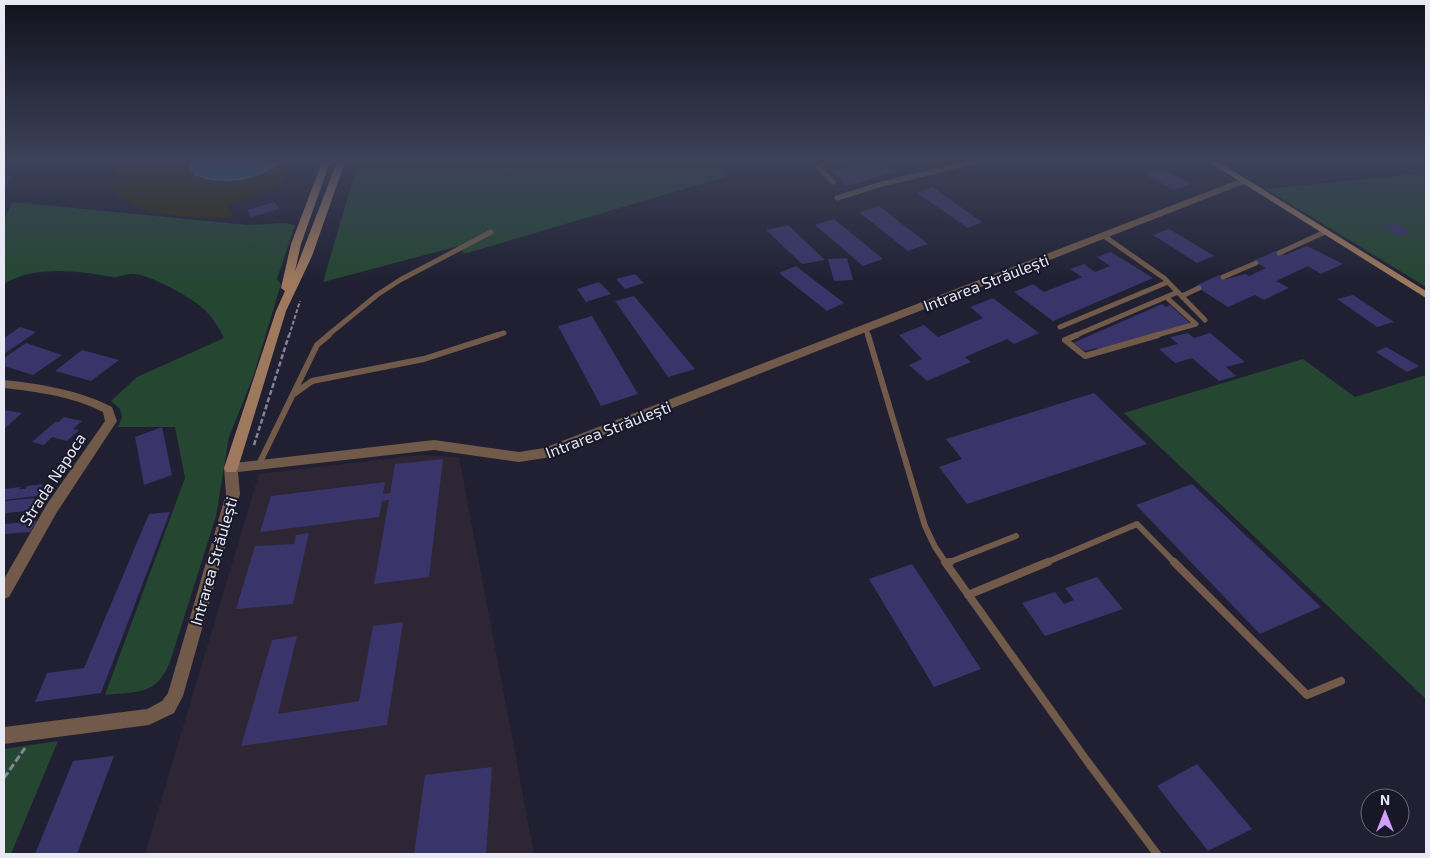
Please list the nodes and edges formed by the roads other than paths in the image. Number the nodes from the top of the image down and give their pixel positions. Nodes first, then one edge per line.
1 (311, 202) edge
2 (327, 202) edge
3 (1190, 202) edge
4 (1277, 202) edge
5 (490, 232) dead end
6 (1325, 232) junction
7 (1104, 236) junction
8 (1279, 252) dead end
9 (1256, 263) dead end
10 (1223, 277) dead end
11 (1168, 282) junction
12 (1199, 288) dead end
13 (1180, 294) junction
14 (1426, 295) edge
15 (1166, 297) junction
16 (281, 311) junction
17 (1205, 320) dead end
18 (1060, 327) dead end
19 (866, 329) junction
20 (504, 333) dead end
21 (4, 384) edge
22 (293, 394) junction
23 (255, 465) junction
24 (231, 468) junction
25 (1016, 536) dead end
26 (946, 562) junction
27 (4, 592) edge
28 (968, 595) junction
29 (1340, 681) dead end
30 (4, 736) edge
31 (1157, 854) edge

1 - 16 street
2 - 16 street
3 - 7 street, Intrarea Străulești
4 - 6 street
5 - 22 lane
6 - 8 lane
6 - 14 street
7 - 11 lane
7 - 19 street, Intrarea Străulești
9 - 10 lane
11 - 13 lane
11 - 18 lane
12 - 13 lane
13 - 15 lane
13 - 17 lane
15 - 15 lane
16 - 24 street
19 - 23 street, Intrarea Străulești
19 - 26 lane
20 - 22 lane
21 - 27 street, Strada Napoca
22 - 23 lane
23 - 24 street, Intrarea Străulești
24 - 30 street, Intrarea Străulești
25 - 26 lane
26 - 28 lane
28 - 29 lane
28 - 31 lane

